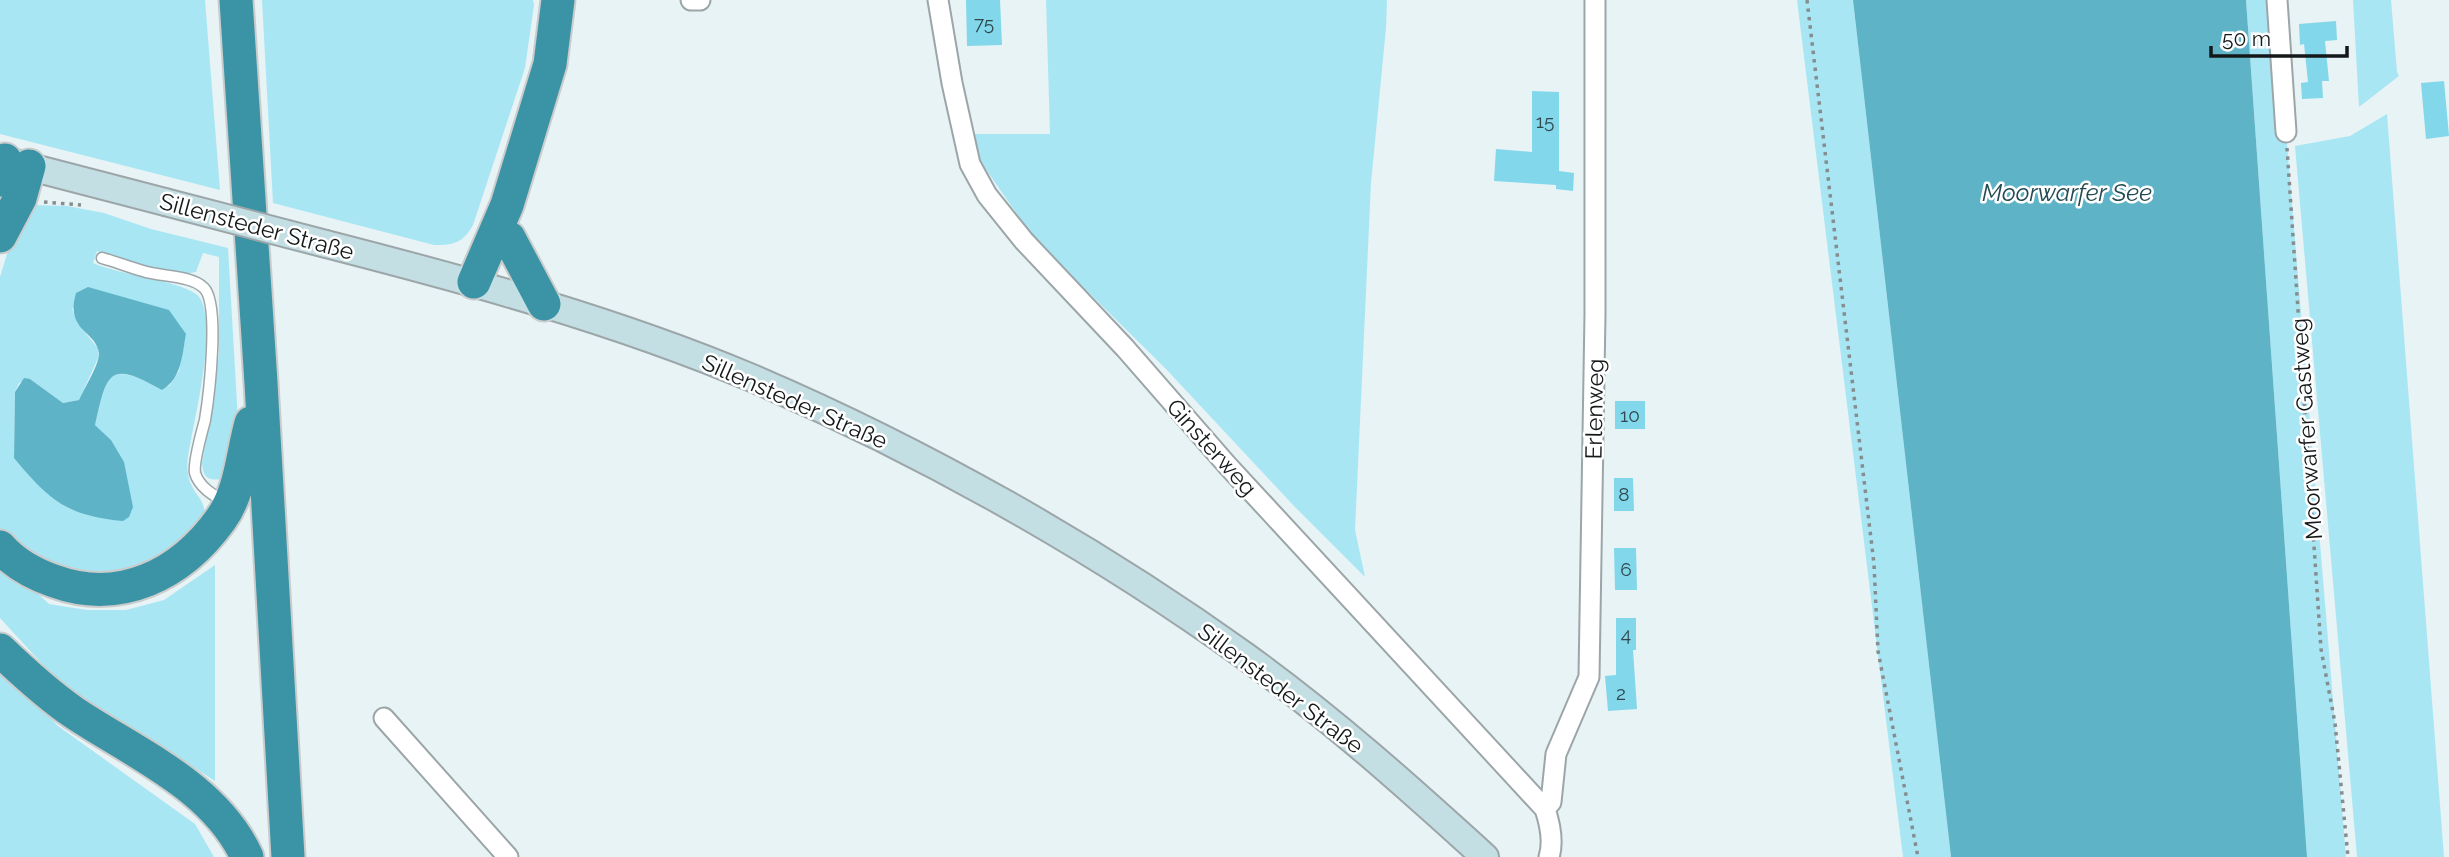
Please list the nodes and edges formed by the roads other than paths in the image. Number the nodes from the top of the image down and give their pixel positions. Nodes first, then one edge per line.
1 (236, 0) edge
2 (254, 0) edge
3 (558, 0) edge
4 (691, 0) edge
5 (700, 0) edge
6 (938, 0) edge
7 (1595, 0) edge
8 (2277, 0) edge
9 (238, 36) junction
10 (2286, 132) road end
11 (11, 173) edge
12 (507, 205) junction
13 (0, 236) edge
14 (509, 238) junction
15 (102, 258) dead end
16 (484, 285) junction
17 (544, 304) junction
18 (261, 383) junction
19 (229, 503) junction
20 (0, 547) edge
21 (0, 650) edge
22 (384, 718) dead end
23 (1545, 809) junction
24 (247, 857) edge
25 (288, 857) edge
26 (508, 857) edge
27 (1485, 857) edge
28 (1549, 857) edge

1 - 9 highway
2 - 9 highway
3 - 12 highway
4 - 5 street
6 - 23 street, Ginsterweg
7 - 23 street, Erlenweg
8 - 10 street
9 - 18 highway
11 - 13 highway
11 - 16 street, Sillensteder Straße, bridge
12 - 14 highway
12 - 16 highway
14 - 16 highway
14 - 17 highway
15 - 19 lane
16 - 17 street, Sillensteder Straße
17 - 27 street, Sillensteder Straße
18 - 19 highway
18 - 25 highway
19 - 20 highway
21 - 24 highway
22 - 26 street
23 - 28 street

